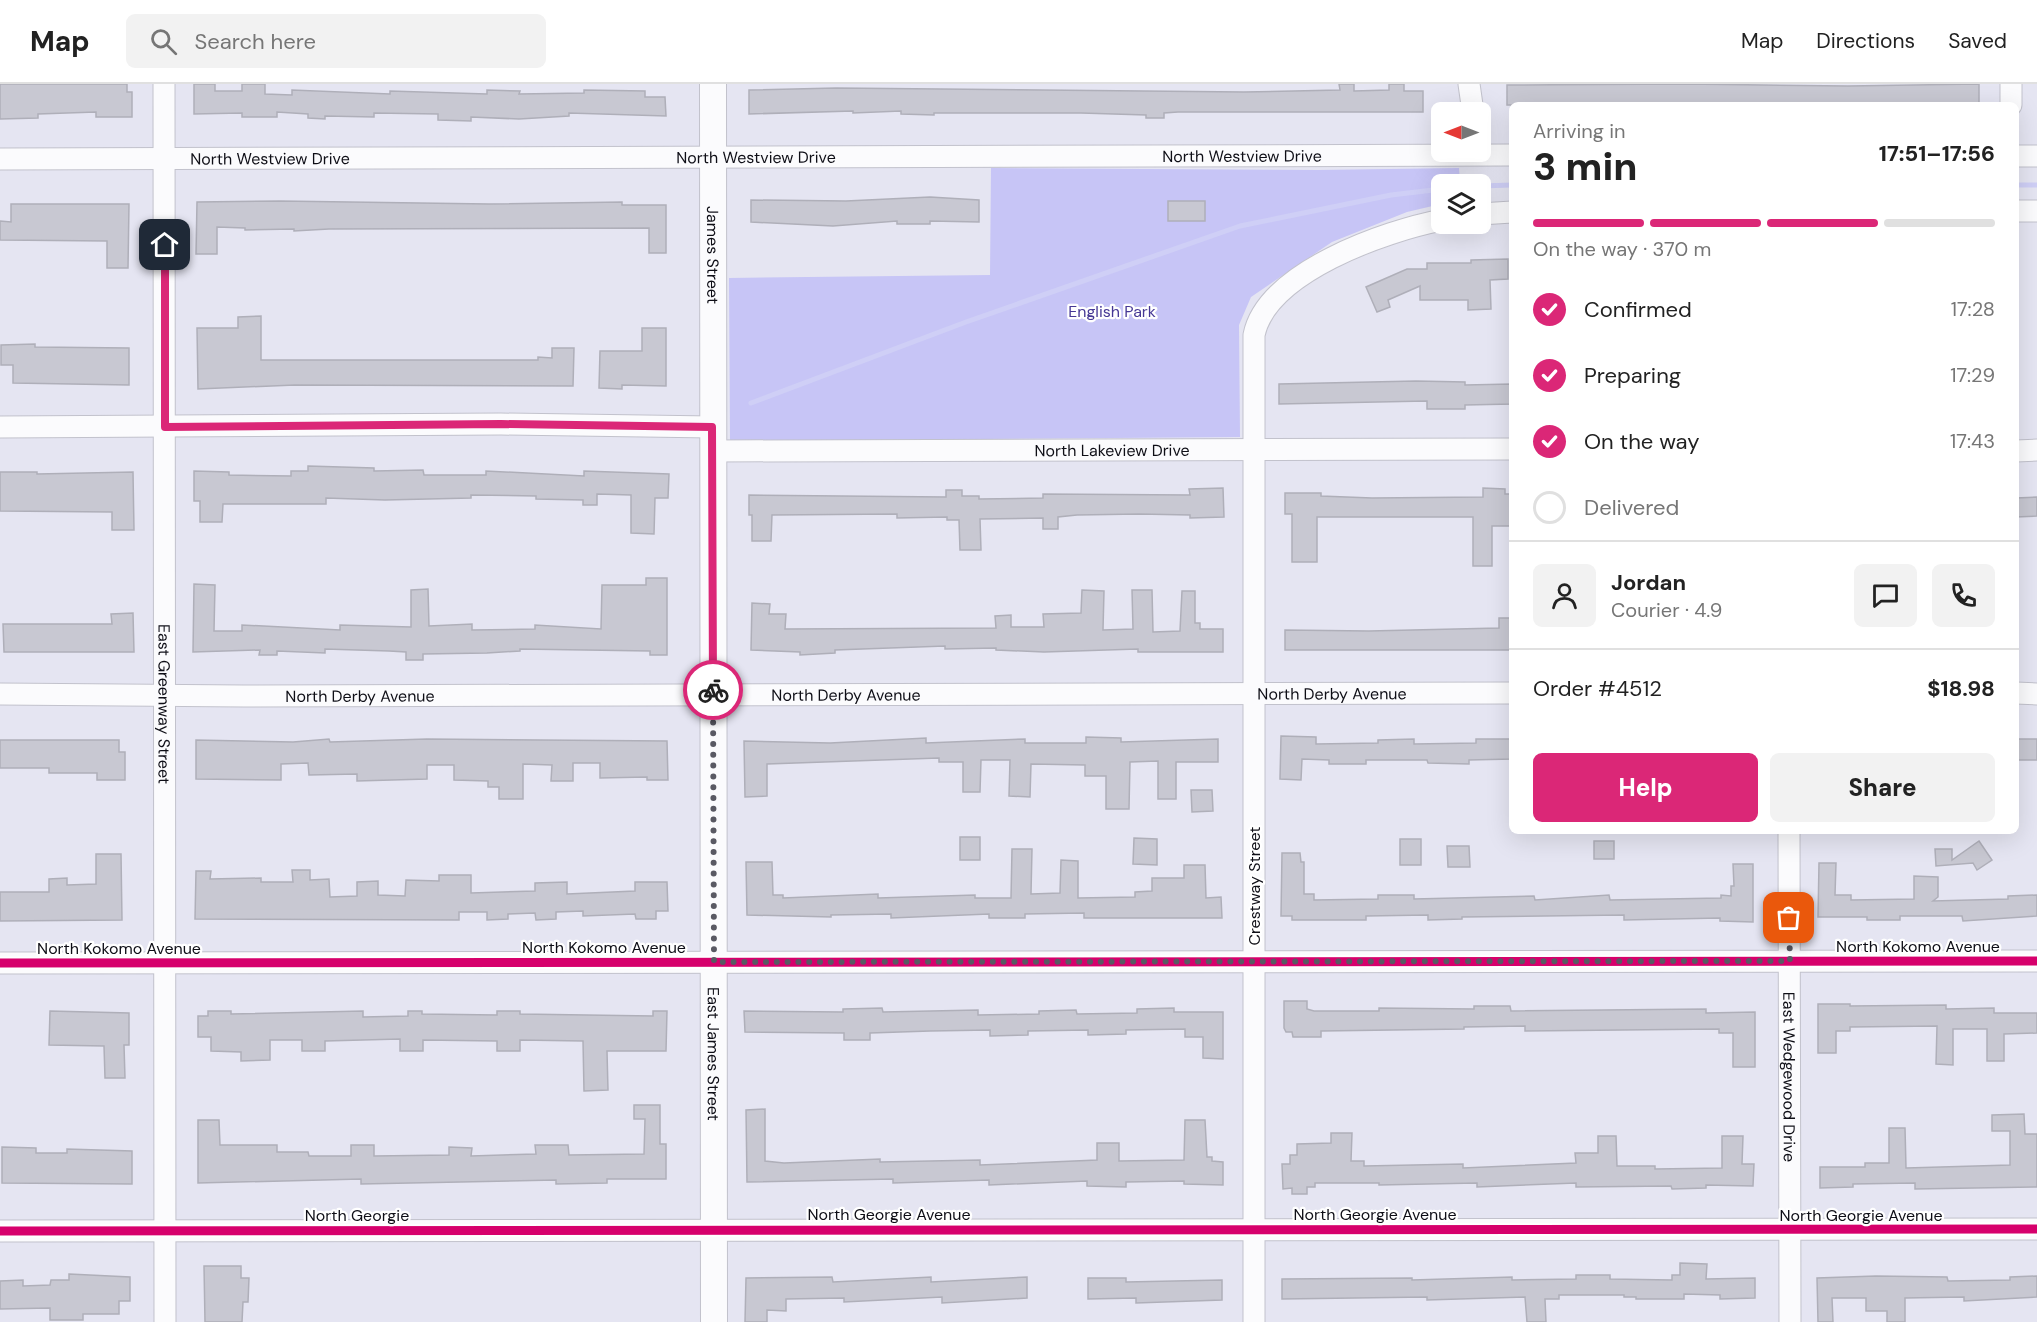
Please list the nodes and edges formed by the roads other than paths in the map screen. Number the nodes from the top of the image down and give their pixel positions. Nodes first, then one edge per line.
1 (164, 84) edge
2 (713, 84) edge
3 (1469, 84) edge
4 (2011, 84) edge
5 (1472, 102) edge
6 (2011, 102) edge
7 (1431, 153) edge
8 (1491, 154) edge
9 (1509, 155) edge
10 (2019, 156) edge
11 (2037, 156) edge
12 (0, 159) edge
13 (164, 159) junction
14 (714, 159) junction
15 (2019, 211) edge
16 (2037, 211) edge
17 (1509, 212) edge
18 (1491, 213) edge
19 (1431, 223) edge
20 (0, 427) edge
21 (165, 427) junction
22 (713, 439) junction
23 (1254, 449) junction
24 (1509, 449) edge
25 (2037, 450) edge
26 (2019, 451) edge
27 (1254, 693) junction
28 (1509, 693) edge
29 (2019, 693) edge
30 (0, 694) edge
31 (713, 694) junction
32 (2037, 694) edge
33 (166, 695) junction
34 (1789, 834) edge
35 (1254, 961) junction
36 (1790, 961) junction
37 (2037, 961) edge
38 (714, 962) junction
39 (0, 963) edge
40 (165, 963) junction
41 (1254, 1229) junction
42 (2037, 1229) edge
43 (714, 1230) junction
44 (1790, 1230) junction
45 (0, 1231) edge
46 (165, 1231) junction
47 (165, 1322) edge
48 (714, 1322) edge
49 (1254, 1322) edge
50 (1790, 1322) edge

1 - 13 street, East Greenway Street
2 - 14 street, James Street
3 - 5 street
4 - 6 street
7 - 14 street, North Westview Drive
8 - 9 street, North Westview Drive
10 - 11 street
12 - 13 street, North Westview Drive
13 - 14 street, North Westview Drive
13 - 21 street, East Greenway Street
14 - 22 street, James Street
15 - 16 street
17 - 18 street
19 - 23 street, Crestway Street
20 - 21 street, North Lakeview Drive
21 - 22 street, North Lakeview Drive
21 - 33 street, East Greenway Street
22 - 23 street, North Lakeview Drive
22 - 31 street, East James Street
23 - 24 street, North Lakeview Drive
23 - 27 street, Crestway Street
25 - 26 street
27 - 28 street, North Derby Avenue
27 - 31 street, North Derby Avenue
27 - 35 street, Crestway Street
29 - 32 street
30 - 33 street, North Derby Avenue
31 - 33 street, North Derby Avenue
31 - 38 street, East James Street
33 - 40 street, East Greenway Street
34 - 36 street, East Wedgewood Drive
35 - 36 street, North Kokomo Avenue
35 - 38 street, North Kokomo Avenue
35 - 41 street, Crestway Street
36 - 37 street, North Kokomo Avenue
36 - 44 street, East Wedgewood Drive
38 - 40 street, North Kokomo Avenue
38 - 43 street, East James Street
39 - 40 street, North Kokomo Avenue
40 - 46 street, East Greenway Street
41 - 43 street, North Georgie Avenue
41 - 44 street, North Georgie Avenue
41 - 49 street, Crestway Street
42 - 44 street, North Georgie Avenue
43 - 46 street, North Georgie
43 - 48 street, East James Street
44 - 50 street, East Wedgewood Drive
45 - 46 street, North Georgie
46 - 47 street, East Greenway Street

